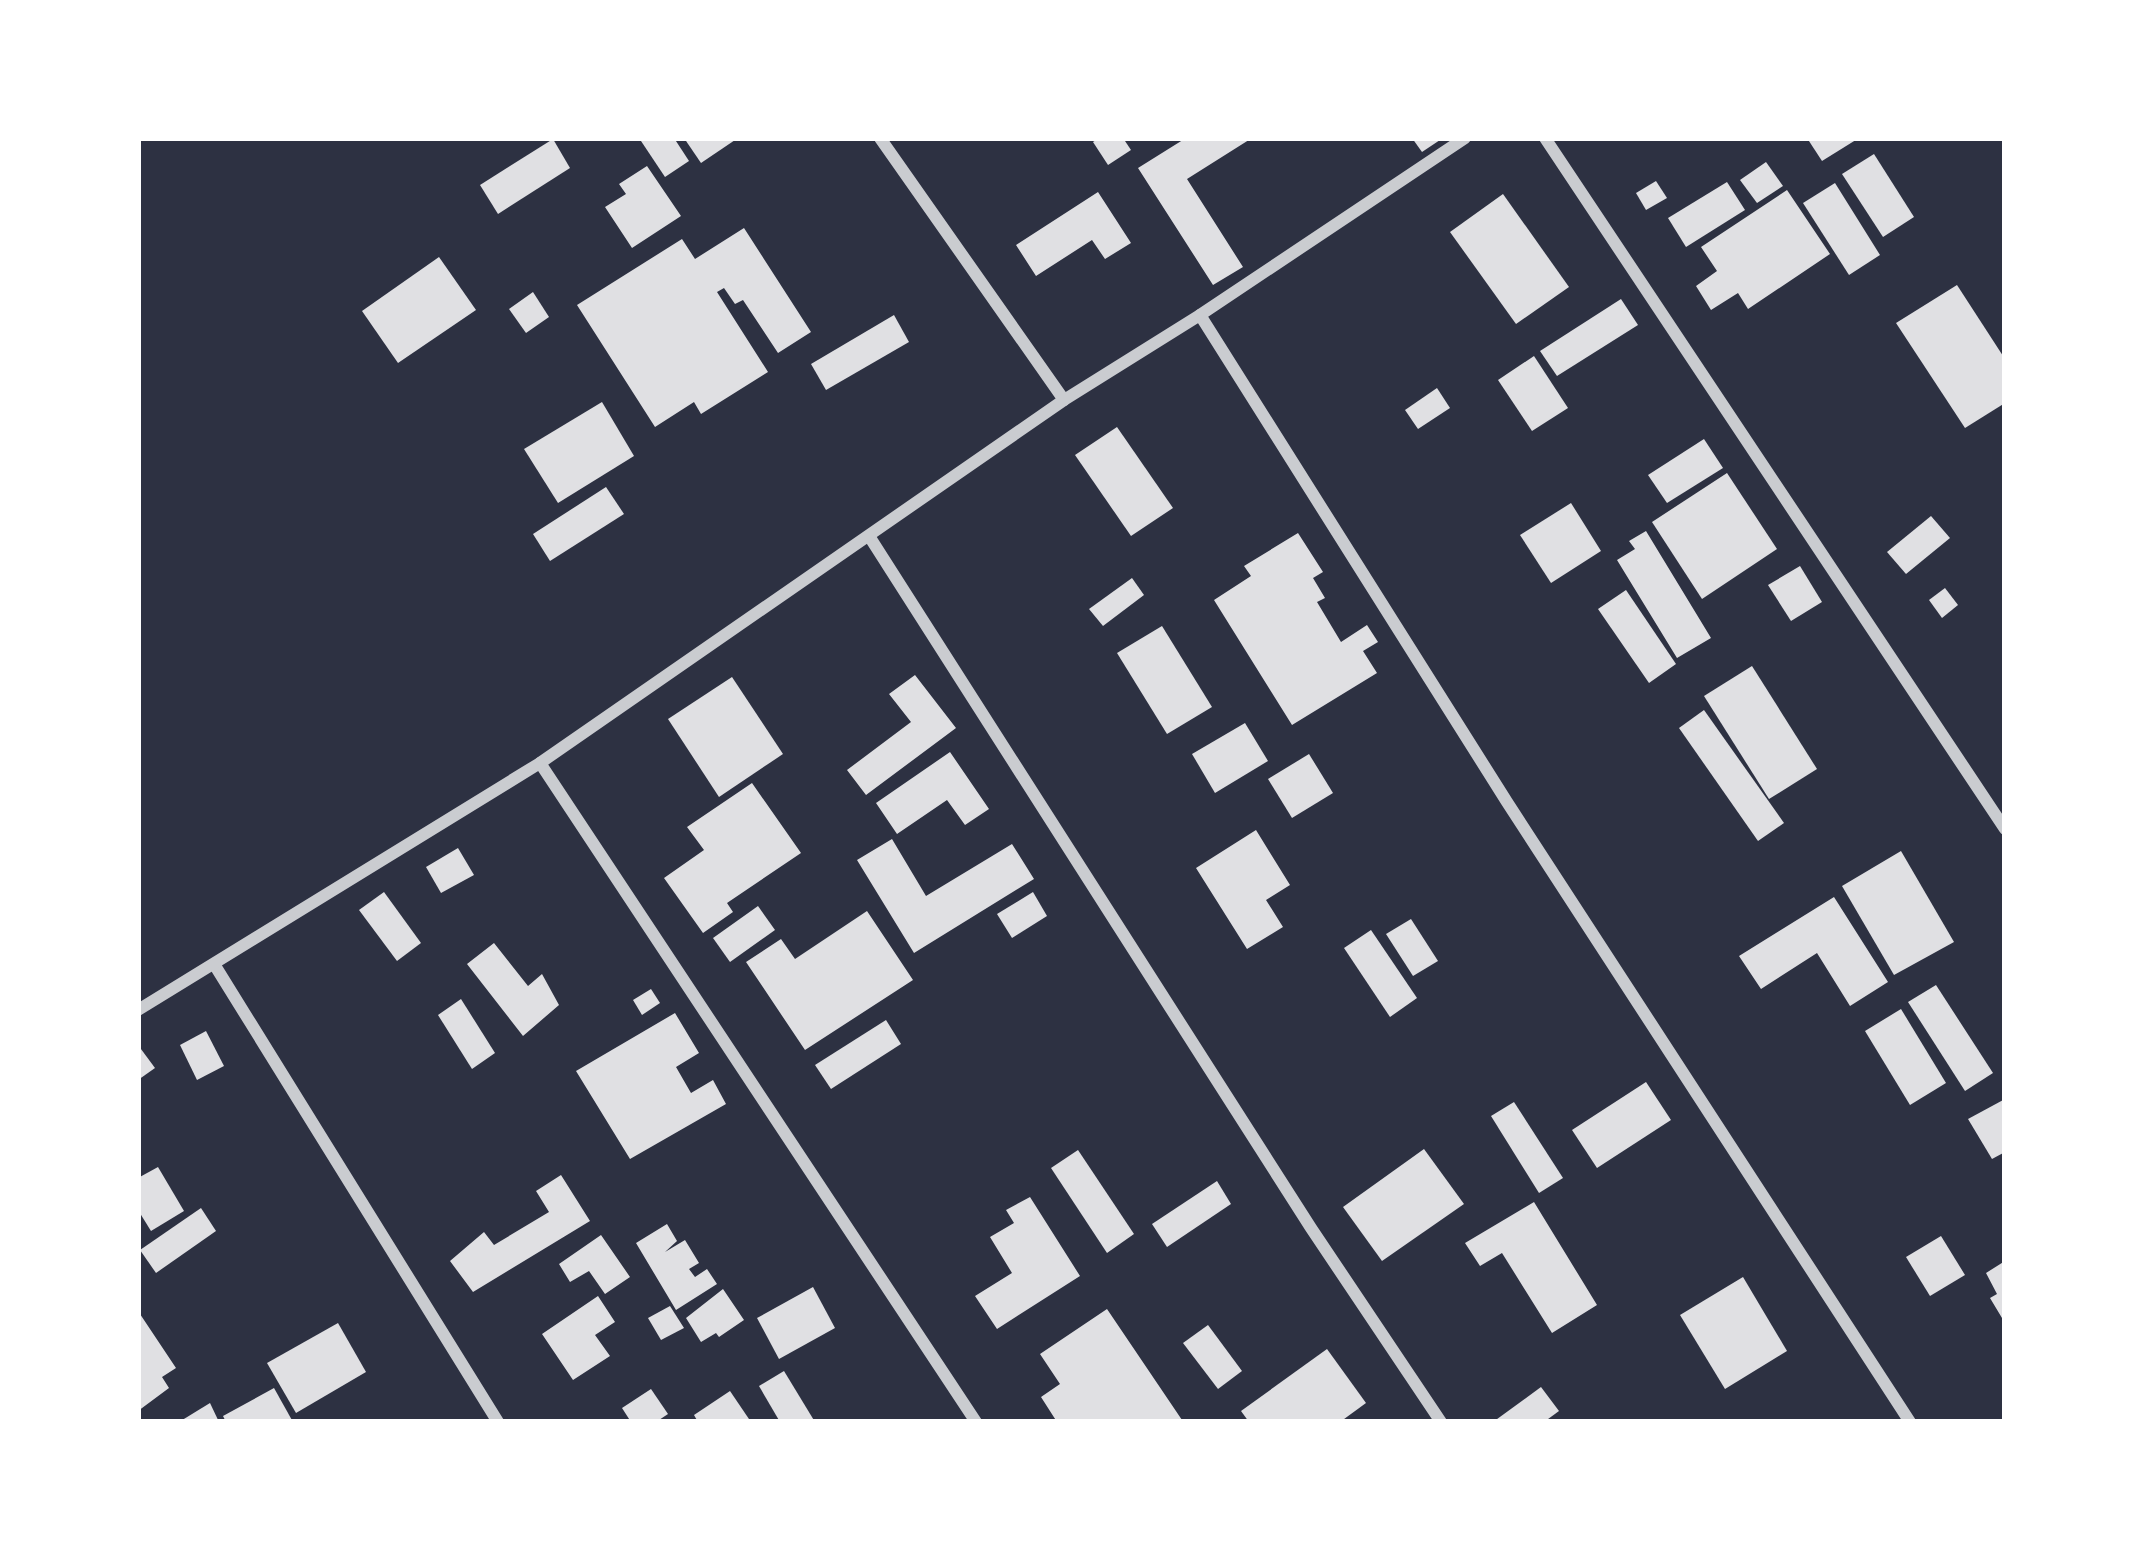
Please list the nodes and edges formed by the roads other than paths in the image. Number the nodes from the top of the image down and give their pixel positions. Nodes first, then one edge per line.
1 (880, 138) edge
2 (1465, 138) edge
3 (1545, 138) edge
4 (1200, 315) junction
5 (1064, 400) junction
6 (868, 536) junction
7 (540, 763) junction
8 (2005, 829) edge
9 (214, 964) junction
10 (138, 1010) edge
11 (499, 1422) edge
12 (976, 1422) edge
13 (1441, 1422) edge
14 (1910, 1422) edge

1 - 5 street
2 - 4 street
3 - 8 street
4 - 5 street
4 - 14 street
5 - 6 street
6 - 7 street
6 - 13 street
7 - 9 street
7 - 12 street
9 - 10 street
9 - 11 street

